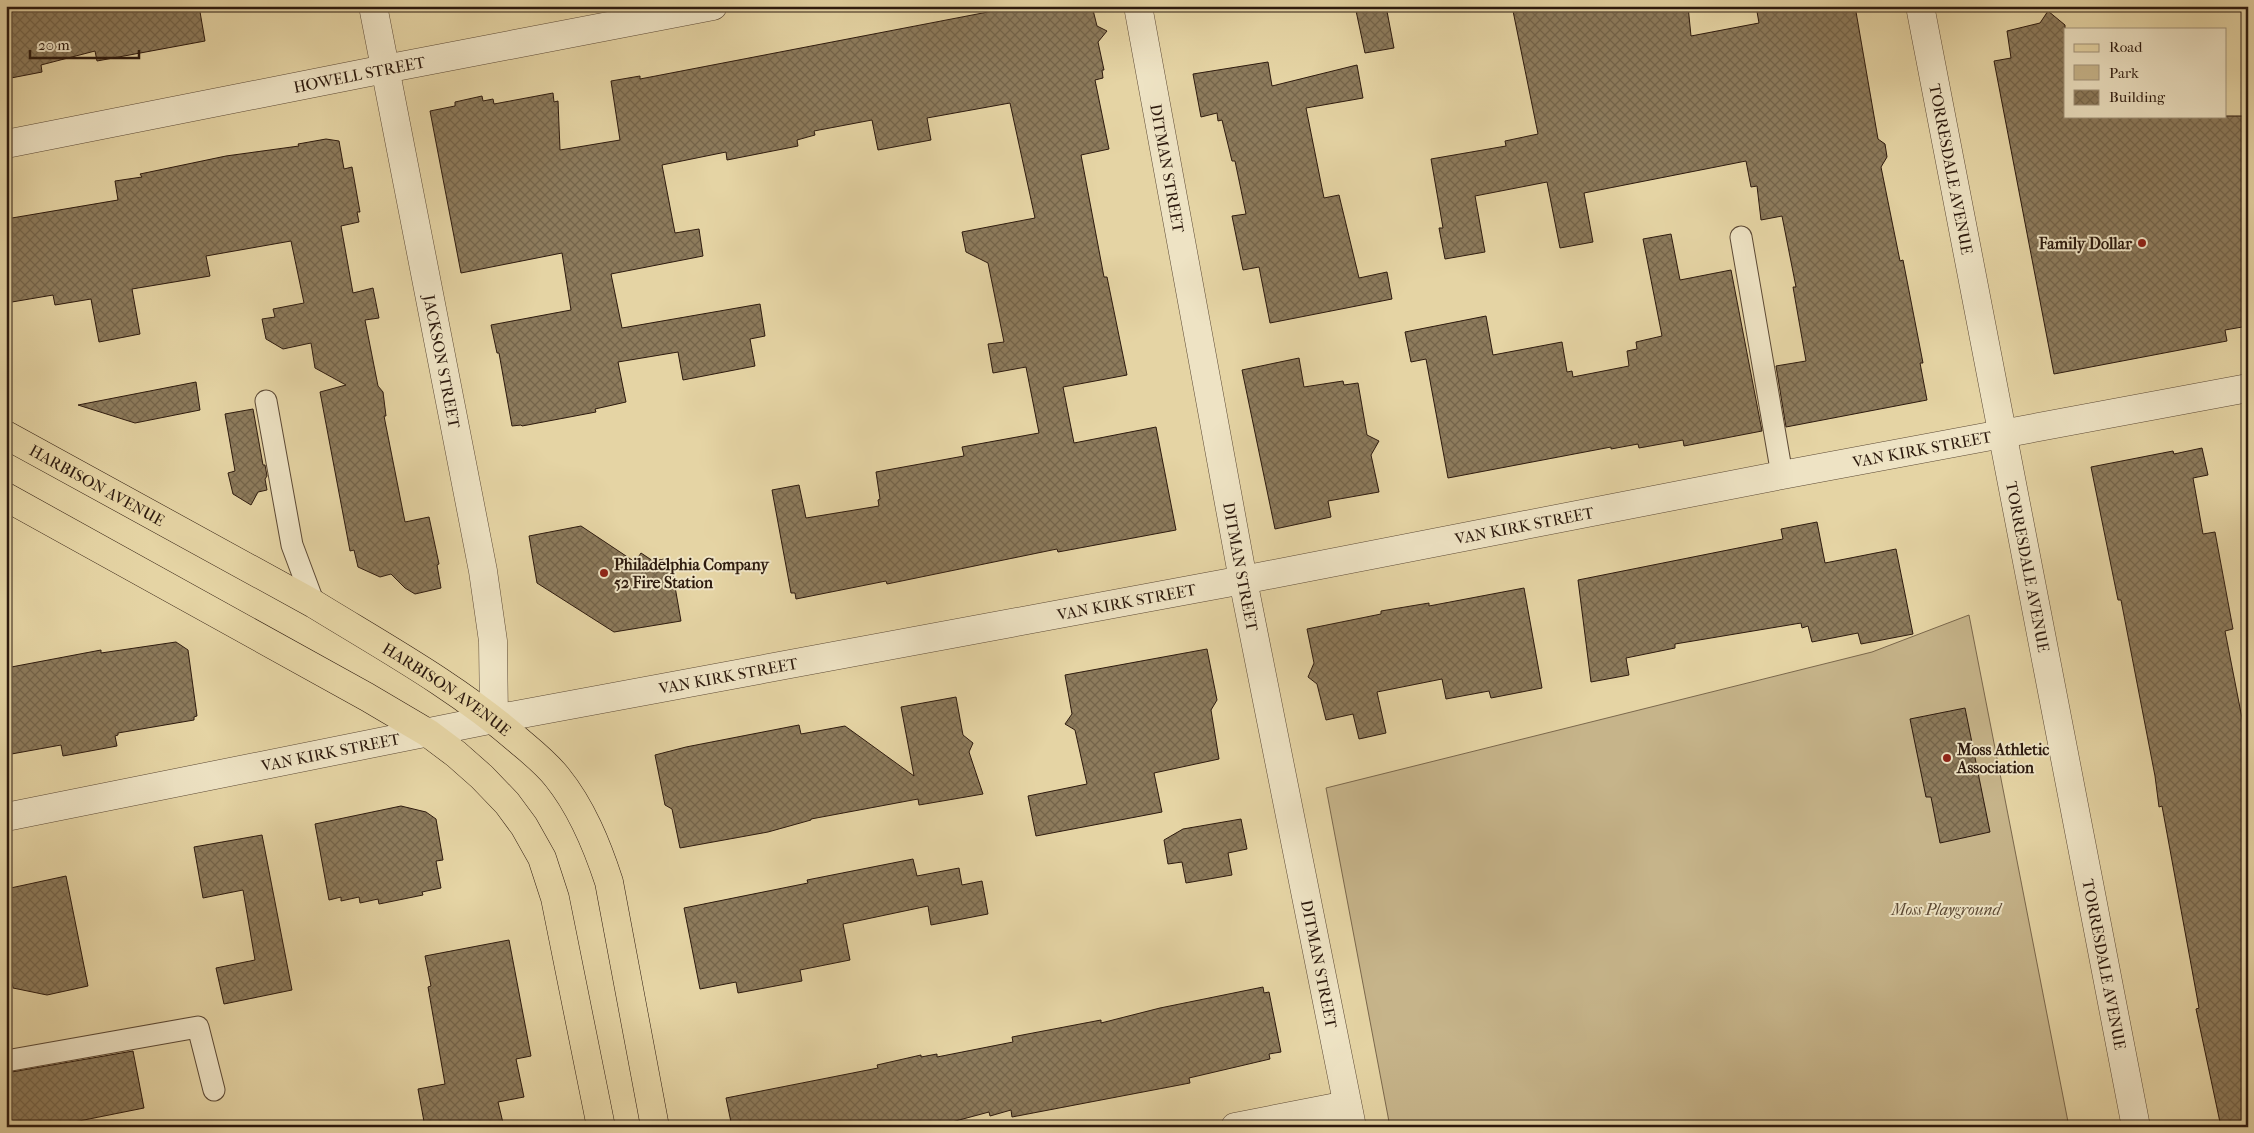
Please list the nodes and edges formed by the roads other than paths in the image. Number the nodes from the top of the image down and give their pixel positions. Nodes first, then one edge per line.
1 (373, 6) edge
2 (713, 6) edge
3 (1138, 6) edge
4 (1920, 6) edge
5 (385, 68) junction
6 (6, 144) edge
7 (1741, 237) dead end
8 (2248, 388) edge
9 (266, 401) dead end
10 (2002, 434) junction
11 (6, 435) edge
12 (1782, 475) junction
13 (6, 497) edge
14 (1243, 580) junction
15 (314, 604) junction
16 (494, 719) junction
17 (428, 733) junction
18 (6, 817) edge
19 (6, 1061) edge
20 (214, 1090) dead end
21 (1349, 1116) edge
22 (601, 1127) edge
23 (655, 1127) edge
24 (1235, 1127) edge
25 (2136, 1127) edge

1 - 5 street, JACKSON STREET
2 - 5 street, HOWELL STREET
3 - 14 street, DITMAN STREET
4 - 10 street, TORRESDALE AVENUE
5 - 6 street, HOWELL STREET
5 - 16 street, JACKSON STREET
7 - 12 lane
8 - 10 street, VAN KIRK STREET
9 - 15 lane
10 - 12 street, VAN KIRK STREET
10 - 25 street, TORRESDALE AVENUE
11 - 15 main road, HARBISON AVENUE
12 - 14 street, VAN KIRK STREET
13 - 17 main road
14 - 16 street, VAN KIRK STREET
14 - 21 street, DITMAN STREET
15 - 16 main road, HARBISON AVENUE
16 - 17 street, VAN KIRK STREET
16 - 23 main road, HARBISON AVENUE
17 - 18 street, VAN KIRK STREET
17 - 22 main road
19 - 20 lane
21 - 24 street

